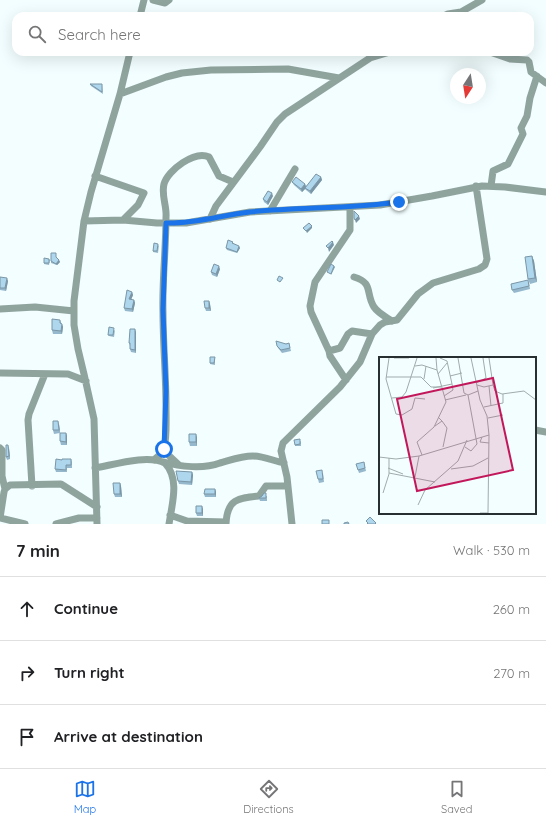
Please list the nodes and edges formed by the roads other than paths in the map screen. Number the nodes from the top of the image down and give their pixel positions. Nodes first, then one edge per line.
1 (144, 0) edge
2 (153, 0) edge
3 (169, 0) edge
4 (482, 0) edge
5 (141, 12) edge
6 (459, 12) edge
7 (129, 56) edge
8 (377, 56) edge
9 (501, 56) edge
10 (537, 76) junction
11 (338, 78) junction
12 (546, 83) edge
13 (120, 94) junction
14 (295, 169) dead end
15 (95, 176) junction
16 (233, 182) junction
17 (476, 186) junction
18 (491, 186) junction
19 (546, 192) edge
20 (350, 207) junction
21 (270, 211) junction
22 (210, 219) junction
23 (123, 220) junction
24 (84, 221) junction
25 (166, 223) junction
26 (354, 277) dead end
27 (0, 309) edge
28 (74, 311) junction
29 (392, 321) junction
30 (372, 334) junction
31 (329, 351) junction
32 (0, 373) edge
33 (45, 374) junction
34 (346, 380) junction
35 (86, 381) junction
36 (536, 430) edge
37 (546, 432) edge
38 (0, 448) edge
39 (164, 451) junction
40 (154, 460) junction
41 (163, 462) junction
42 (284, 463) junction
43 (179, 466) junction
44 (95, 468) junction
45 (32, 486) junction
46 (288, 486) junction
47 (5, 489) junction
48 (97, 507) junction
49 (170, 515) junction
50 (0, 518) edge
51 (97, 521) edge
52 (226, 523) edge
53 (25, 524) edge
54 (56, 524) edge
55 (169, 524) edge
56 (292, 524) edge

1 - 5 street
2 - 3 street
4 - 6 street
7 - 13 street
8 - 11 street
9 - 10 street
10 - 12 street
10 - 18 street
11 - 13 street
11 - 16 street
13 - 15 street
14 - 21 street
15 - 23 street
15 - 24 street
16 - 22 street
16 - 25 street
17 - 18 street
17 - 20 street
17 - 29 street
18 - 19 street
20 - 21 street
20 - 31 street
21 - 22 street
22 - 25 street
23 - 24 street
23 - 25 street
24 - 28 street
25 - 39 street
26 - 29 street
27 - 28 street
28 - 35 street
29 - 30 street
30 - 31 street
30 - 34 street
31 - 34 street
32 - 33 street
33 - 35 street
33 - 45 street
34 - 42 street
35 - 44 street
36 - 37 street
38 - 47 street
39 - 40 street
39 - 43 street
40 - 41 street
40 - 44 street
41 - 43 street
41 - 49 street
42 - 43 street
42 - 46 street
44 - 48 street
45 - 47 street
45 - 48 street
46 - 52 street
46 - 56 street
47 - 50 street
48 - 51 street
49 - 52 street
49 - 55 street
50 - 53 street
51 - 54 street

